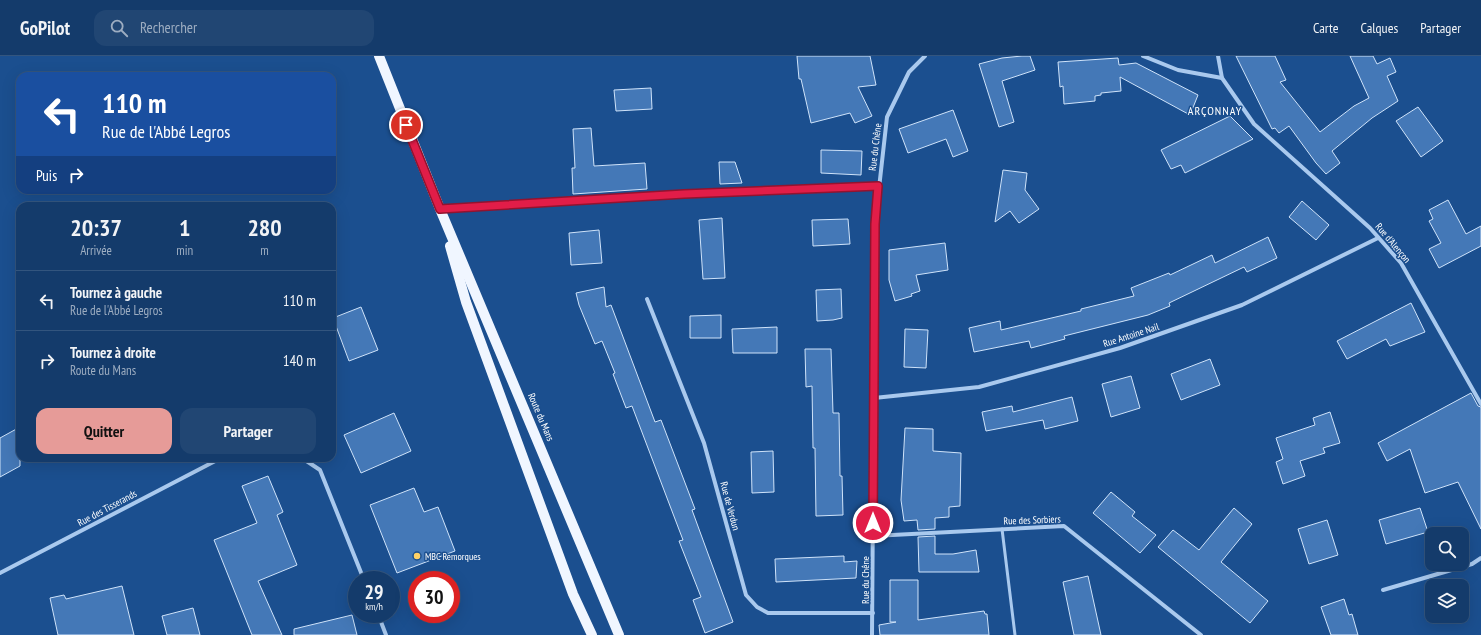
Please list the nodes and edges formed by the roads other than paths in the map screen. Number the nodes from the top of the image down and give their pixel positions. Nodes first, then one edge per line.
1 (379, 56) edge
2 (925, 56) edge
3 (1143, 56) edge
4 (1218, 56) edge
5 (1222, 78) junction
6 (878, 186) junction
7 (440, 209) junction
8 (1378, 238) junction
9 (647, 299) dead end
10 (874, 398) junction
11 (1481, 404) edge
12 (213, 462) edge
13 (308, 462) edge
14 (1002, 529) junction
15 (873, 536) junction
16 (1481, 558) edge
17 (360, 571) edge
18 (0, 573) edge
19 (1383, 590) dead end
20 (872, 612) junction
21 (381, 623) edge
22 (386, 635) edge
23 (592, 635) edge
24 (619, 635) edge
25 (872, 635) edge
26 (1015, 635) edge
27 (1201, 635) edge

1 - 7 main road, Route du Mans
2 - 6 street, Rue du Chêne
3 - 5 street
4 - 5 street
5 - 8 street, Rue d'Alençon
6 - 7 street
6 - 10 street, Rue du Chêne
7 - 23 main road, Route du Mans
7 - 24 main road, Route du Mans
8 - 10 street, Rue Antoine Nail
8 - 11 street, Rue d'Alençon
9 - 20 street, Rue de Verdun
10 - 15 street, Rue du Chêne
12 - 18 street, Rue des Tisserands
13 - 17 street
14 - 15 street, Rue des Sorbiers
14 - 26 lane
14 - 27 street, Rue des Sorbiers
15 - 20 street, Rue du Chêne
16 - 19 street
20 - 25 street, Rue du Chêne
21 - 22 street

